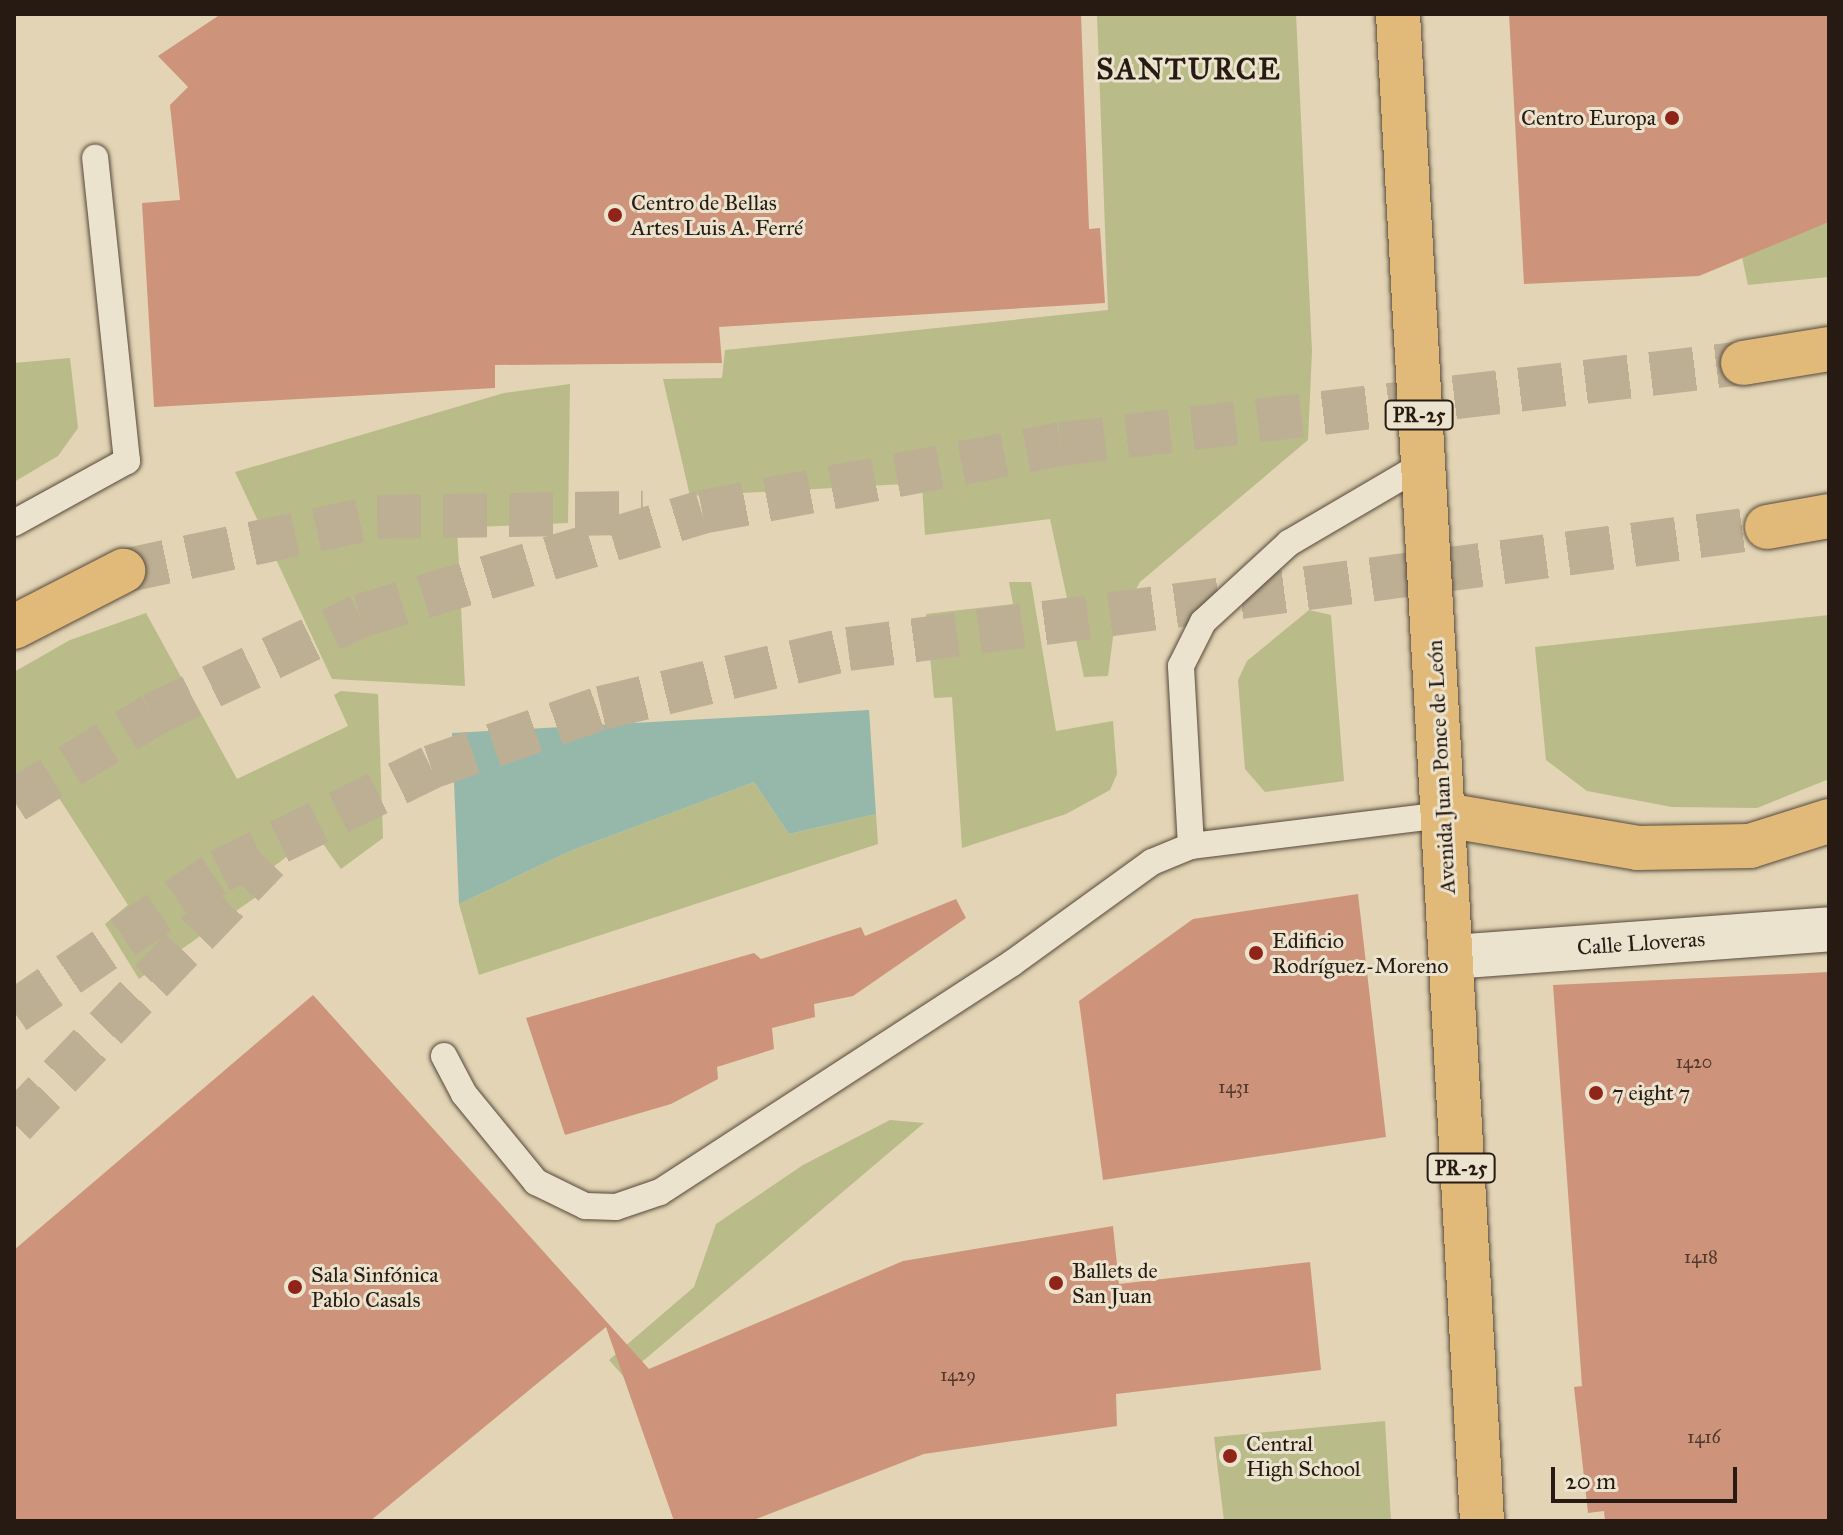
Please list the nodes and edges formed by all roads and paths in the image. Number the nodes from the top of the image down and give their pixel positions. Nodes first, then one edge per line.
1 (1398, 14) edge
2 (95, 158) dead end
3 (1829, 349) edge
4 (1743, 363) tunnel mouth
5 (1422, 465) junction
6 (1829, 516) edge
7 (14, 523) edge
8 (1767, 527) tunnel mouth
9 (123, 571) tunnel mouth
10 (14, 627) edge
11 (1445, 815) junction
12 (1829, 821) edge
13 (1191, 846) junction
14 (1829, 929) edge
15 (1452, 957) junction
16 (444, 1056) dead end
17 (1482, 1521) edge

1 - 5 main road, Avenida Juan Ponce de León / PR-25
2 - 7 lane
3 - 4 main road
5 - 11 main road, Avenida Juan Ponce de León / PR-25
5 - 13 lane
6 - 8 main road
9 - 10 main road
11 - 12 main road
11 - 13 lane
11 - 15 main road, Avenida Juan Ponce de León / PR-25
13 - 16 lane
14 - 15 street, Calle Lloveras
15 - 17 main road, Avenida Juan Ponce de León / PR-25

